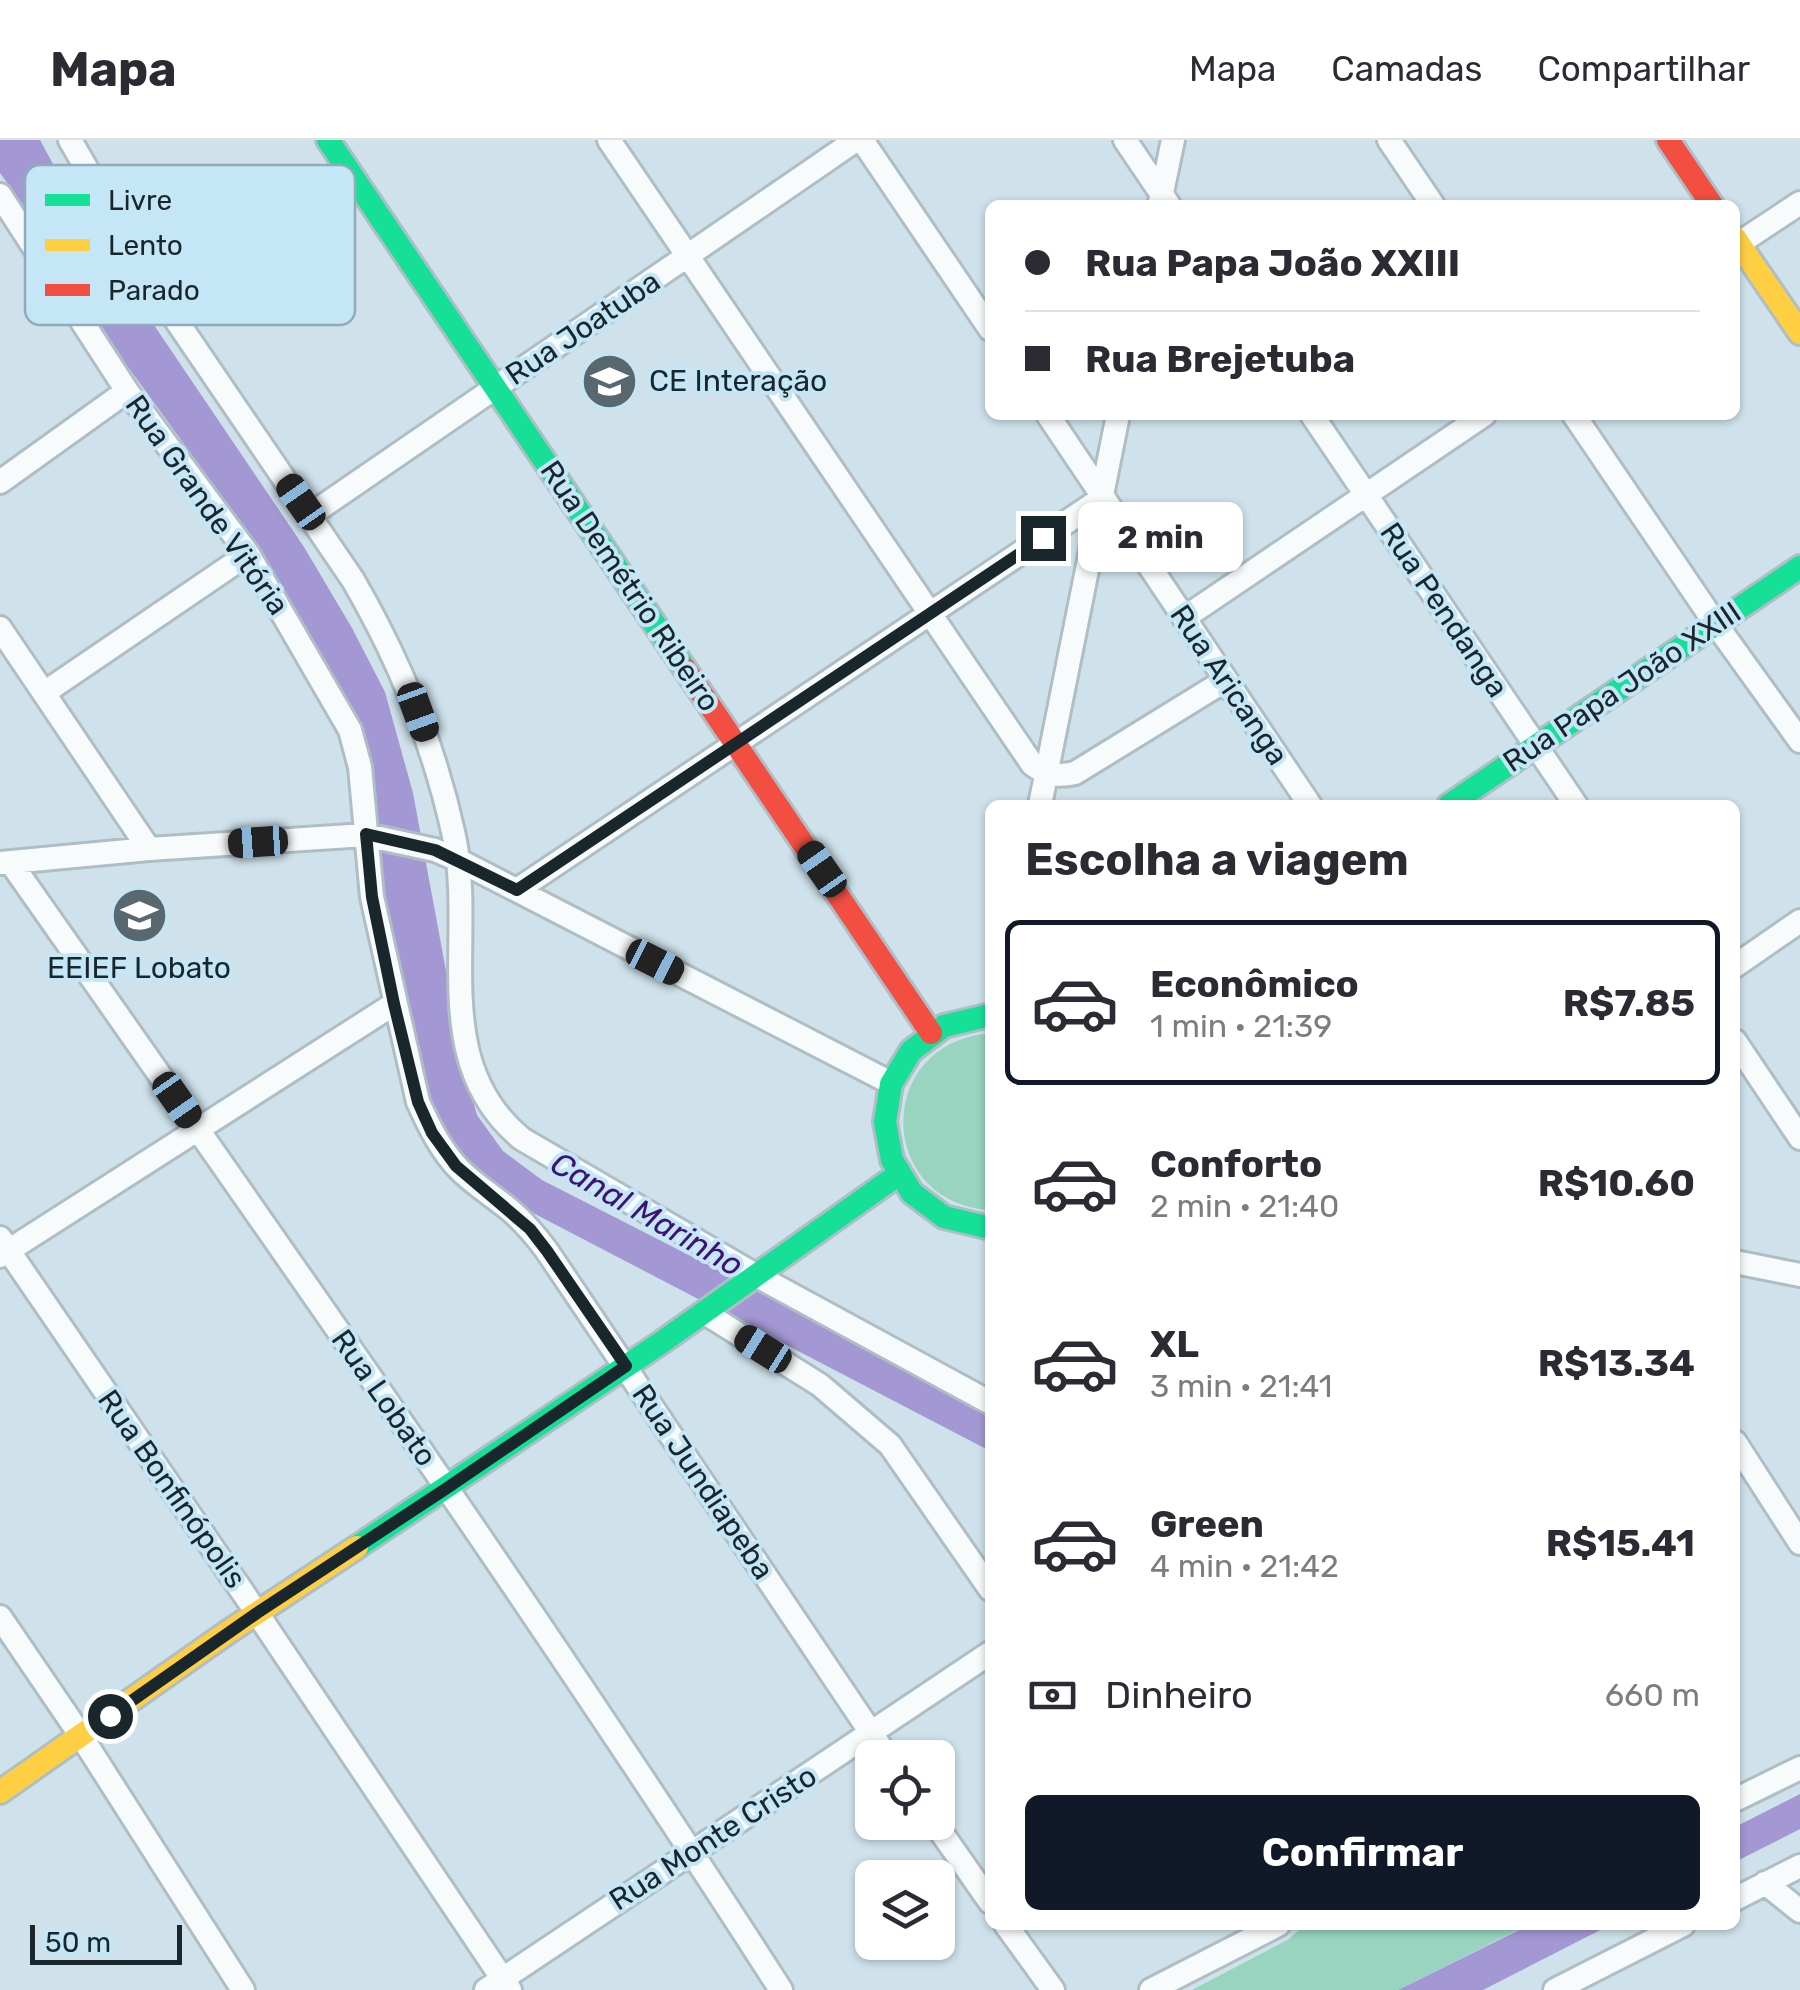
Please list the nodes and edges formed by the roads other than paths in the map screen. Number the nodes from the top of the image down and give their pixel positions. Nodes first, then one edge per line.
1 (70, 140) edge
2 (328, 140) edge
3 (609, 140) edge
4 (859, 140) edge
5 (1125, 140) edge
6 (1172, 140) edge
7 (1389, 140) edge
8 (1668, 140) edge
9 (85, 165) edge
10 (345, 165) edge
11 (355, 180) edge
12 (0, 195) edge
13 (1162, 200) edge
14 (1163, 200) edge
15 (1430, 200) edge
16 (1709, 200) edge
17 (1800, 203) edge
18 (25, 233) edge
19 (1740, 240) edge
20 (1740, 248) edge
21 (687, 256) junction
22 (985, 322) edge
23 (84, 325) edge
24 (180, 325) edge
25 (1800, 334) edge
26 (496, 388) junction
27 (128, 392) junction
28 (1051, 420) edge
29 (1117, 420) edge
30 (1315, 420) edge
31 (1477, 420) edge
32 (1577, 420) edge
33 (0, 482) edge
34 (1366, 494) junction
35 (1102, 497) junction
36 (310, 515) junction
37 (248, 554) junction
38 (1799, 568) edge
39 (930, 614) junction
40 (1184, 618) junction
41 (1715, 623) junction
42 (0, 628) edge
43 (1226, 680) junction
44 (44, 693) junction
45 (1800, 741) edge
46 (736, 744) junction
47 (1536, 745) junction
48 (1046, 773) junction
49 (1041, 800) edge
50 (1307, 800) edge
51 (1456, 800) edge
52 (1573, 800) edge
53 (372, 836) junction
54 (149, 849) junction
55 (458, 860) junction
56 (6, 863) edge
57 (517, 890) junction
58 (1800, 921) edge
59 (1740, 963) edge
60 (394, 1004) junction
61 (985, 1016) edge
62 (932, 1032) junction
63 (1740, 1048) edge
64 (890, 1083) junction
65 (198, 1129) junction
66 (1800, 1138) edge
67 (898, 1174) junction
68 (985, 1227) edge
69 (3, 1248) edge
70 (1740, 1263) edge
71 (1800, 1274) edge
72 (755, 1280) junction
73 (709, 1310) junction
74 (626, 1366) junction
75 (985, 1400) edge
76 (1740, 1450) edge
77 (447, 1488) junction
78 (1800, 1543) edge
79 (985, 1582) edge
80 (257, 1613) junction
81 (0, 1617) edge
82 (985, 1656) edge
83 (871, 1734) junction
84 (81, 1736) junction
85 (875, 1740) edge
86 (1800, 1768) edge
87 (0, 1792) edge
88 (1740, 1798) edge
89 (947, 1840) edge
90 (692, 1852) junction
91 (1800, 1866) edge
92 (1765, 1883) junction
93 (985, 1895) edge
94 (1740, 1896) edge
95 (1800, 1911) edge
96 (1010, 1930) edge
97 (1262, 1930) edge
98 (1674, 1930) edge
99 (499, 1986) edge
100 (243, 1990) edge
101 (781, 1990) edge
102 (1052, 1990) edge
103 (1152, 1990) edge
104 (1555, 1990) edge

1 - 9 street
2 - 10 street, Rua Demétrio Ribeiro
3 - 21 street
4 - 21 street, Rua Joatuba
4 - 22 street
5 - 13 street
6 - 14 street
7 - 15 street
8 - 16 street
11 - 26 street, Rua Demétrio Ribeiro
12 - 18 street, Rua Grande Vitória
17 - 19 street
20 - 25 street
21 - 26 street, Rua Joatuba
21 - 39 street
23 - 27 street, Rua Grande Vitória
24 - 36 street
26 - 36 street, Rua Joatuba
26 - 46 street, Rua Demétrio Ribeiro
27 - 33 street
27 - 37 street, Rua Grande Vitória
28 - 35 street, Rua Aricanga
29 - 35 street
30 - 34 street, Rua Pendanga
31 - 34 street
32 - 41 street
34 - 40 street
34 - 47 street, Rua Pendanga
35 - 39 street
35 - 40 street, Rua Aricanga
35 - 48 street
36 - 55 street
37 - 44 street
37 - 53 street, Rua Grande Vitória
38 - 41 street, Rua Papa João XXIII
39 - 46 street
39 - 48 street
40 - 43 street, Rua Aricanga
41 - 45 street
41 - 47 street, Rua Papa João XXIII
42 - 44 street
43 - 48 street
43 - 50 street, Rua Aricanga
44 - 54 street
46 - 57 street
46 - 62 street, Rua Demétrio Ribeiro
47 - 51 street, Rua Papa João XXIII
47 - 52 street, Rua Pendanga
48 - 49 street
53 - 54 street
53 - 55 street
53 - 60 street, Rua Jundiapeba
54 - 56 street
55 - 57 street
55 - 72 street
56 - 65 street, Rua Lobato
57 - 64 street
58 - 59 street
60 - 65 street
60 - 74 street, Rua Jundiapeba
61 - 62 street
62 - 64 street
63 - 66 street
64 - 67 street
65 - 69 street
65 - 77 street, Rua Lobato
67 - 68 street
67 - 72 street
69 - 80 street, Rua Bonfinópolis
70 - 71 street
72 - 73 street
72 - 75 street
73 - 74 street
73 - 79 street
74 - 77 street
74 - 83 street, Rua Jundiapeba
76 - 78 street
77 - 80 street
77 - 90 street, Rua Lobato
80 - 84 street
80 - 99 street, Rua Bonfinópolis
81 - 84 street
82 - 83 street, Rua Monte Cristo
83 - 85 street, Rua Jundiapeba
83 - 90 street, Rua Monte Cristo
84 - 87 street
84 - 100 street
86 - 88 street
89 - 93 street
90 - 99 street, Rua Monte Cristo
90 - 101 street, Rua Lobato
91 - 92 street
92 - 94 street
92 - 95 street
96 - 102 street
97 - 103 street
98 - 104 street

